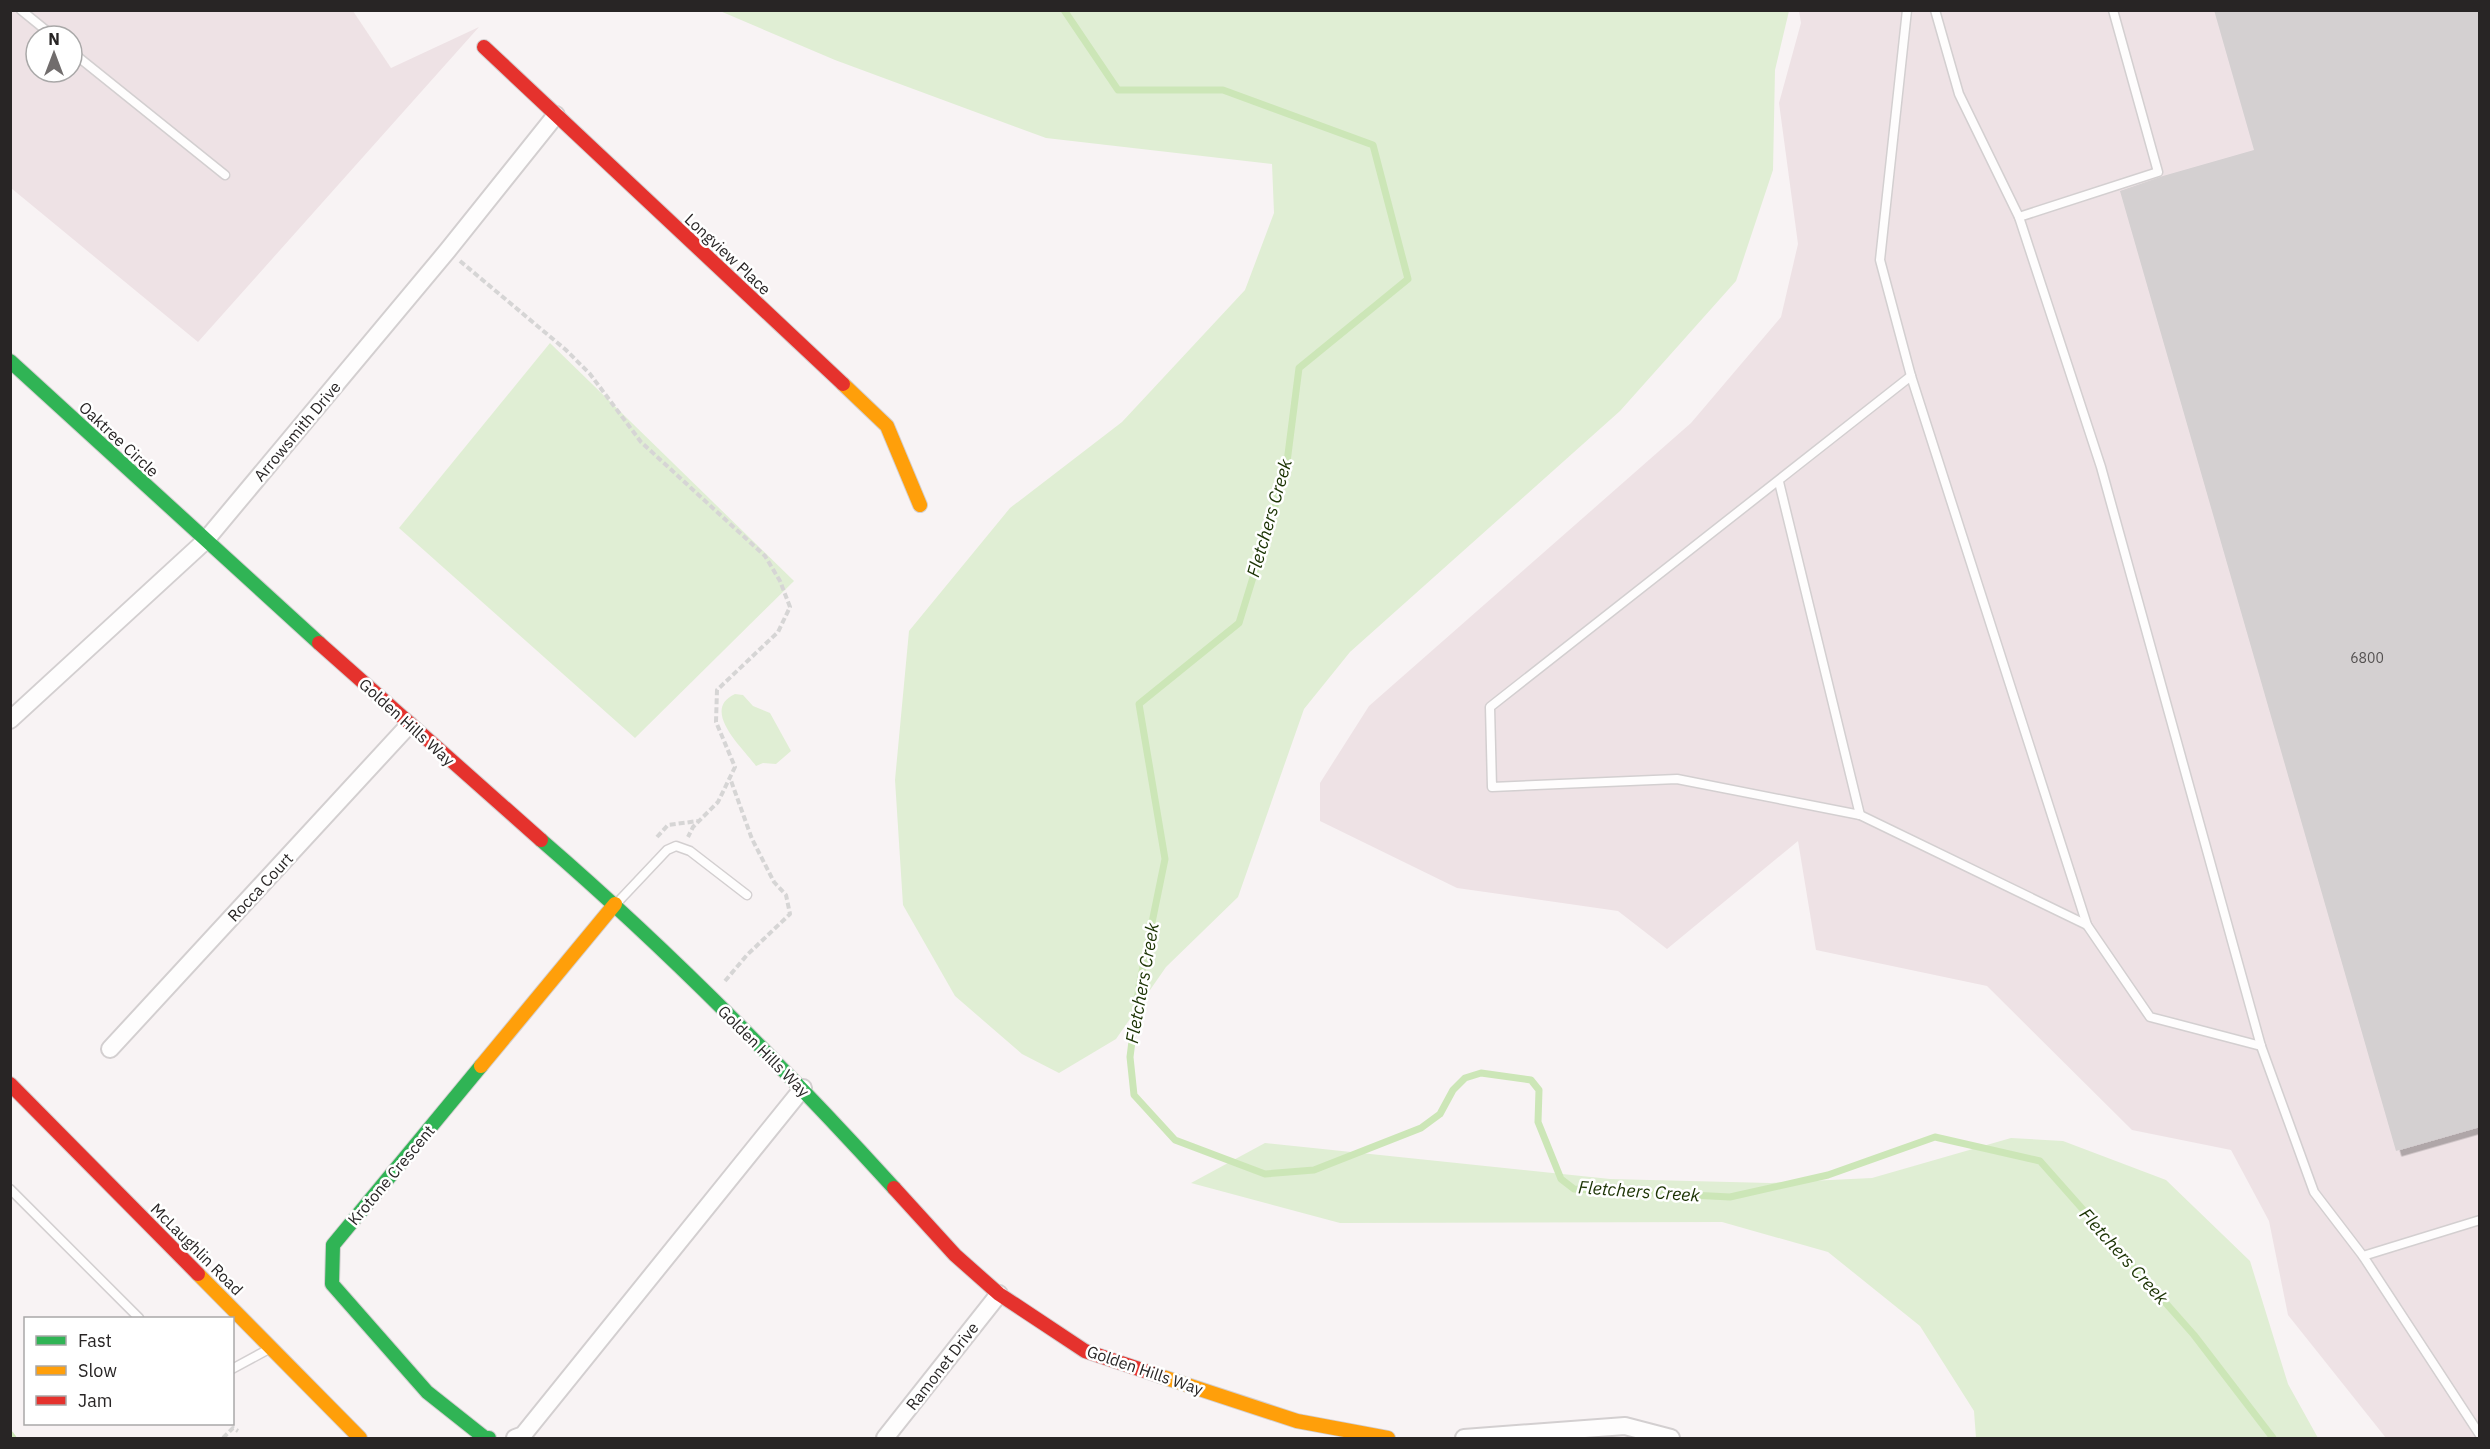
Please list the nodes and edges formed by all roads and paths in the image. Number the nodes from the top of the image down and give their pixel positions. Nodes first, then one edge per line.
1 (21, 10) edge
2 (1907, 10) edge
3 (1935, 10) edge
4 (2113, 10) edge
5 (38, 24) edge
6 (484, 47) dead end
7 (84, 62) edge
8 (556, 115) junction
9 (225, 176) dead end
10 (2019, 217) junction
11 (448, 250) junction
12 (10, 361) edge
13 (1911, 376) junction
14 (1779, 482) junction
15 (920, 505) dead end
16 (205, 541) junction
17 (10, 720) edge
18 (409, 725) junction
19 (1860, 815) junction
20 (681, 848) junction
21 (747, 895) dead end
22 (615, 904) junction
23 (2087, 926) junction
24 (2261, 1046) junction
25 (111, 1048) dead end
26 (10, 1084) edge
27 (803, 1088) junction
28 (10, 1190) edge
29 (2480, 1220) edge
30 (2363, 1256) junction
31 (999, 1294) junction
32 (138, 1317) edge
33 (272, 1347) junction
34 (234, 1367) edge
35 (2480, 1414) edge
36 (2468, 1417) junction
37 (238, 1431) dead end
38 (2480, 1435) edge
39 (223, 1438) edge
40 (360, 1438) edge
41 (489, 1438) edge
42 (515, 1438) edge
43 (885, 1438) edge
44 (1388, 1438) edge
45 (1464, 1438) edge
46 (1671, 1438) edge

1 - 5 lane
2 - 13 lane
3 - 10 lane
4 - 10 lane
6 - 8 street, Longview Place
7 - 9 lane
8 - 11 street, Arrowsmith Drive
8 - 15 street, Longview Place
10 - 24 lane
11 - 16 street, Arrowsmith Drive
11 - 20 path
12 - 16 street, Oaktree Circle
13 - 14 lane
13 - 23 lane
14 - 19 lane
14 - 19 lane
16 - 17 street, Arrowsmith Drive
16 - 18 street, Golden Hills Way
18 - 22 street, Golden Hills Way
18 - 25 street, Rocca Court
19 - 23 lane
20 - 21 lane
20 - 22 lane
22 - 27 street, Golden Hills Way
22 - 41 street, Krotone Crescent
23 - 24 lane
24 - 30 lane
26 - 33 street, McLaughlin Road
27 - 31 street, Golden Hills Way
27 - 42 street
28 - 32 lane
29 - 30 lane
30 - 36 lane
31 - 43 street, Ramonet Drive
31 - 44 street, Golden Hills Way
33 - 34 lane
33 - 40 street, McLaughlin Road
35 - 36 lane
36 - 38 lane
37 - 39 path
45 - 46 street

